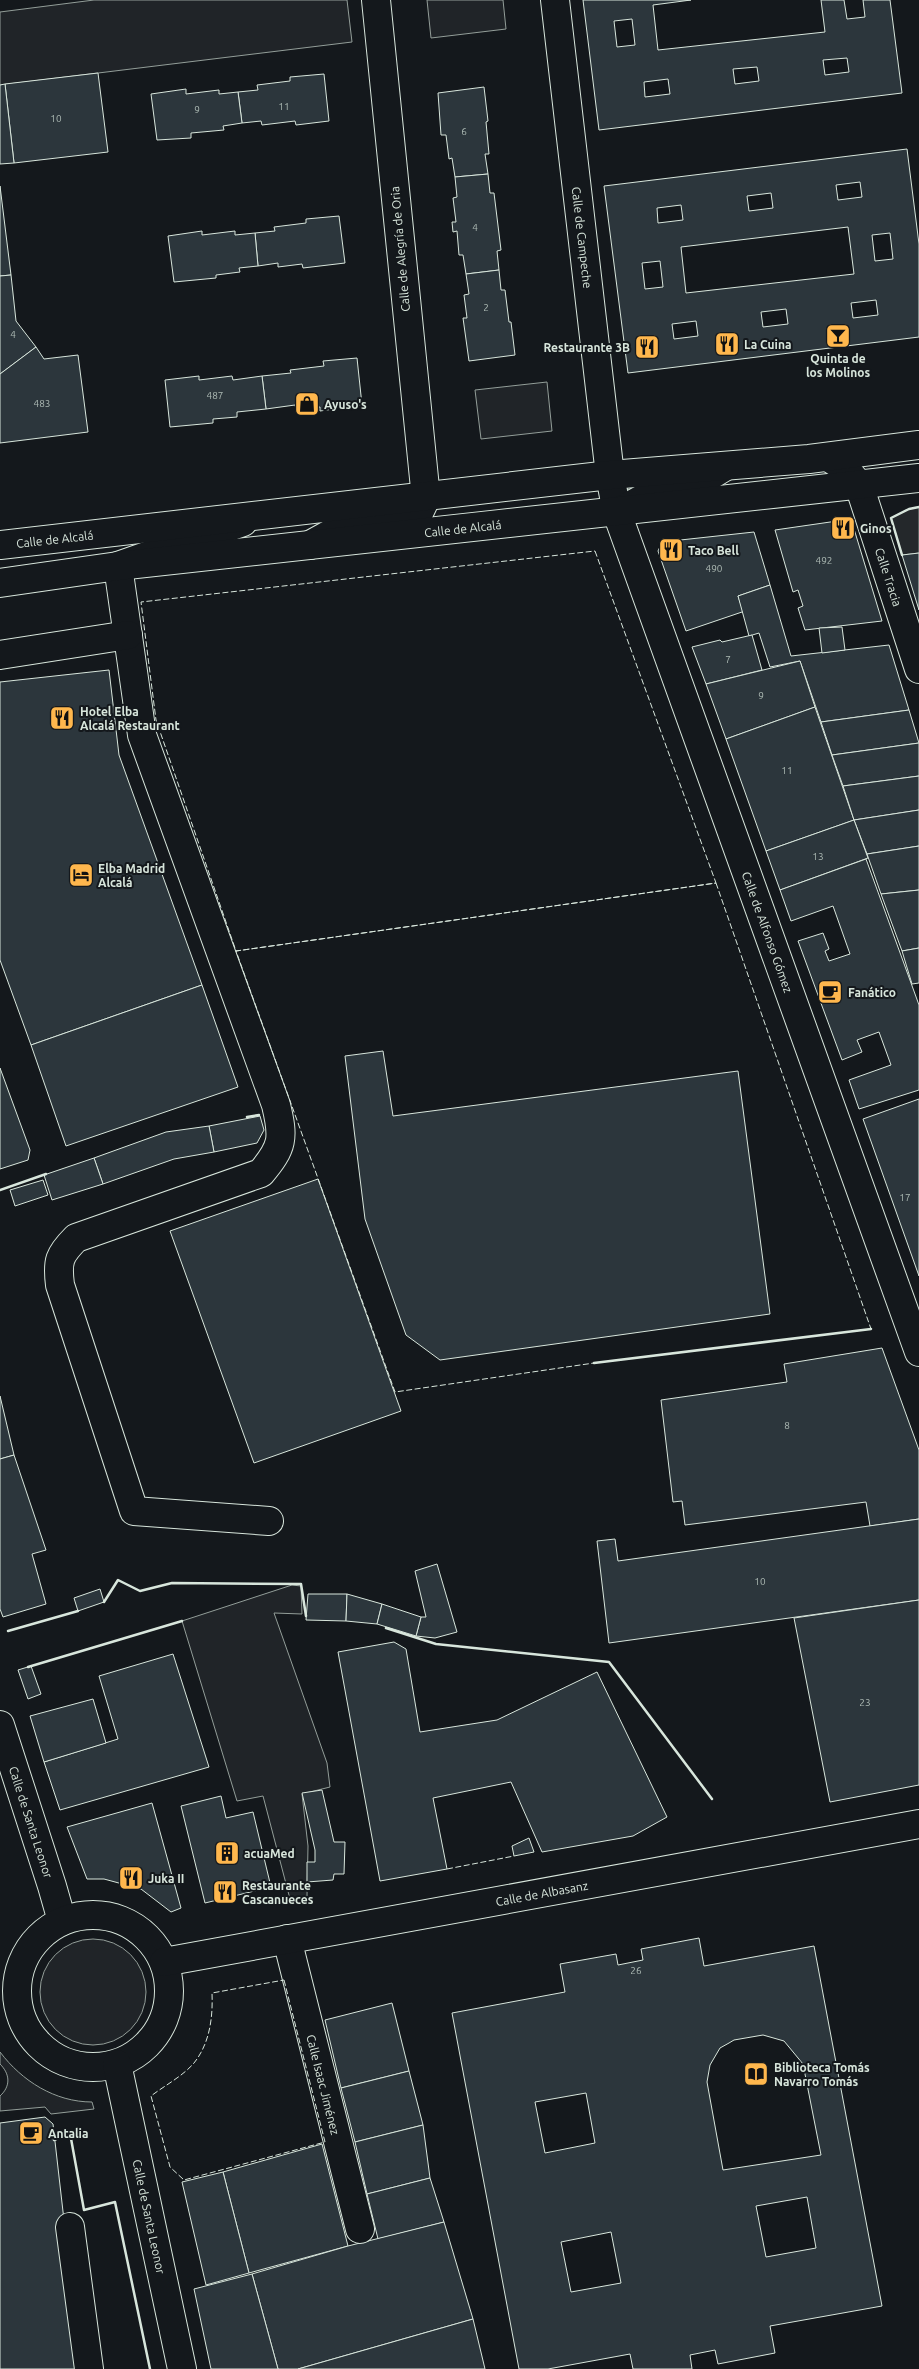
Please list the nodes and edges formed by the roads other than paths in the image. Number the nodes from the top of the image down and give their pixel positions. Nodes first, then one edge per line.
1 (376, 0) edge
2 (555, 0) edge
3 (919, 445) edge
4 (828, 457) junction
5 (726, 466) junction
6 (912, 474) edge
7 (610, 476) junction
8 (858, 485) junction
9 (426, 498) junction
10 (617, 513) junction
11 (258, 517) junction
12 (0, 545) edge
13 (310, 545) junction
14 (118, 566) junction
15 (0, 583) edge
16 (128, 635) junction
17 (0, 654) edge
18 (919, 669) edge
19 (919, 1352) edge
20 (269, 1520) dead end
21 (0, 1725) edge
22 (919, 1824) edge
23 (62, 1921) junction
24 (287, 1939) junction
25 (164, 1962) junction
26 (9, 2007) edge
27 (117, 2064) junction
28 (70, 2228) dead end
29 (360, 2229) dead end
30 (89, 2369) edge
31 (182, 2369) edge

1 - 9 street, Calle de Alegría de Oria
2 - 7 street, Calle de Campeche
3 - 4 street, Calle de Alcalá
4 - 5 street, Calle de Alcalá
4 - 8 street
5 - 7 street, Calle de Alcalá
5 - 10 street, Calle de Alcalá
6 - 8 street, Calle de Alcalá
7 - 9 street, Calle de Alcalá
7 - 10 street
8 - 10 street, Calle de Alcalá
8 - 18 street, Calle Tracia
9 - 11 street, Calle de Alcalá
9 - 13 street, Calle de Alcalá
10 - 13 street, Calle de Alcalá
10 - 19 street, Calle de Alfonso Gómez
11 - 12 street, Calle de Alcalá
11 - 14 street, Calle de Alcalá
13 - 14 street, Calle de Alcalá
14 - 15 street, Calle de Alcalá
14 - 16 street
16 - 17 street
16 - 20 street
21 - 23 street, Calle de Santa Leonor
22 - 24 street, Calle de Albasanz
23 - 25 street
23 - 26 street
24 - 25 street, Calle de Albasanz
24 - 29 street, Calle Isaac Jiménez
25 - 27 street
26 - 27 street
27 - 31 street, Calle de Santa Leonor
28 - 30 street

